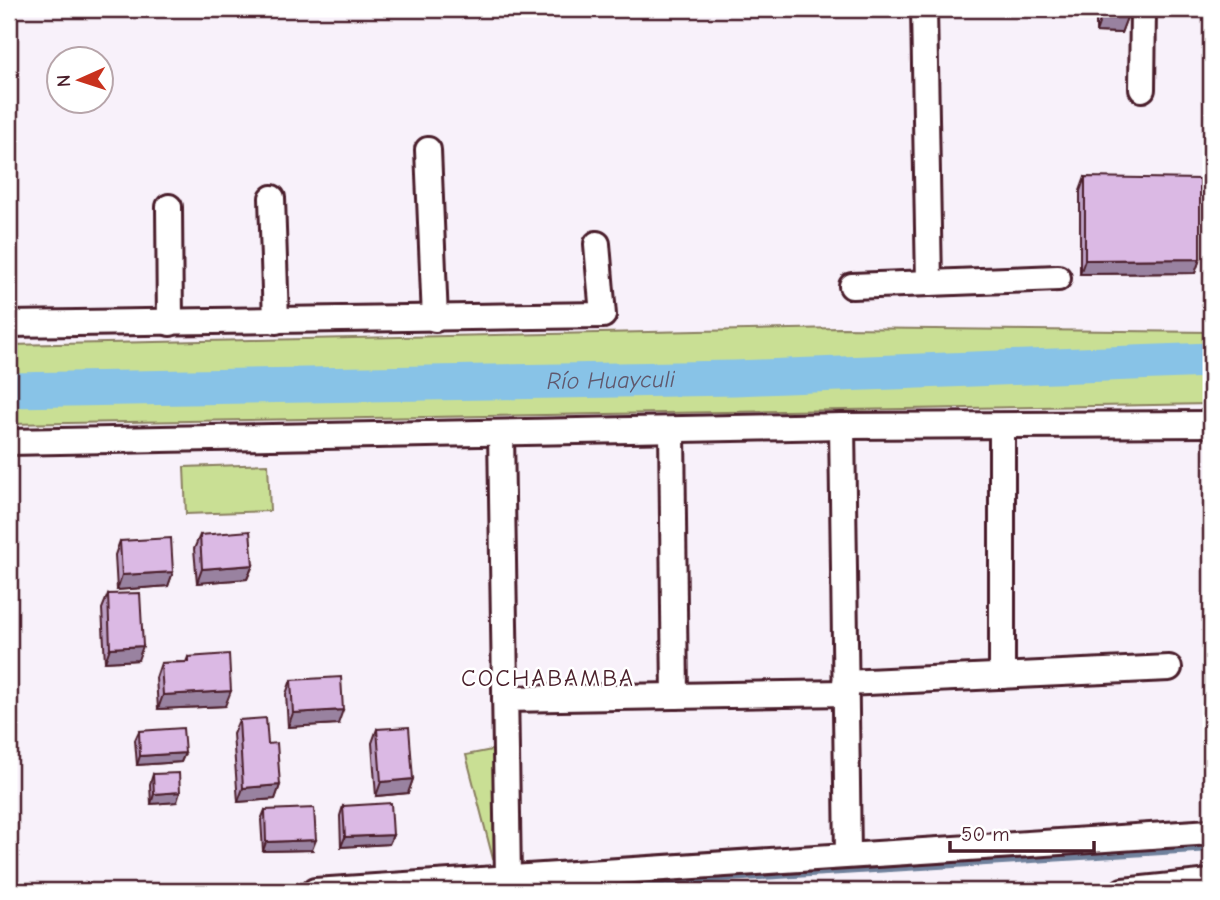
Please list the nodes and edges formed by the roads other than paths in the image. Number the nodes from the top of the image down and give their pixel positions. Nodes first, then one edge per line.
1 (924, 9) edge
2 (1143, 9) edge
3 (1142, 89) dead end
4 (428, 150) dead end
5 (272, 198) dead end
6 (169, 207) dead end
7 (597, 244) dead end
8 (1058, 278) dead end
9 (929, 283) junction
10 (852, 286) dead end
11 (435, 320) junction
12 (276, 321) junction
13 (170, 323) junction
14 (9, 324) edge
15 (1211, 424) edge
16 (842, 426) junction
17 (1002, 426) junction
18 (672, 430) junction
19 (501, 433) junction
20 (9, 442) edge
21 (1169, 668) dead end
22 (1002, 676) junction
23 (845, 688) junction
24 (675, 696) junction
25 (505, 699) junction
26 (1211, 832) edge
27 (848, 855) junction
28 (508, 878) junction
29 (1211, 882) edge
30 (315, 891) edge
31 (1123, 891) edge

1 - 9 street
2 - 3 street
4 - 11 street
5 - 12 street
6 - 13 street
7 - 11 street
8 - 9 street
9 - 10 street
11 - 12 street
12 - 13 street
13 - 14 street
15 - 17 street
16 - 17 street
16 - 18 street
16 - 23 street
17 - 22 street
18 - 19 street
18 - 24 street
19 - 20 street
19 - 25 street
21 - 22 street
22 - 23 street
23 - 24 street
23 - 27 street
24 - 25 street
25 - 28 street
26 - 27 street
27 - 28 street
28 - 30 street
29 - 31 street

